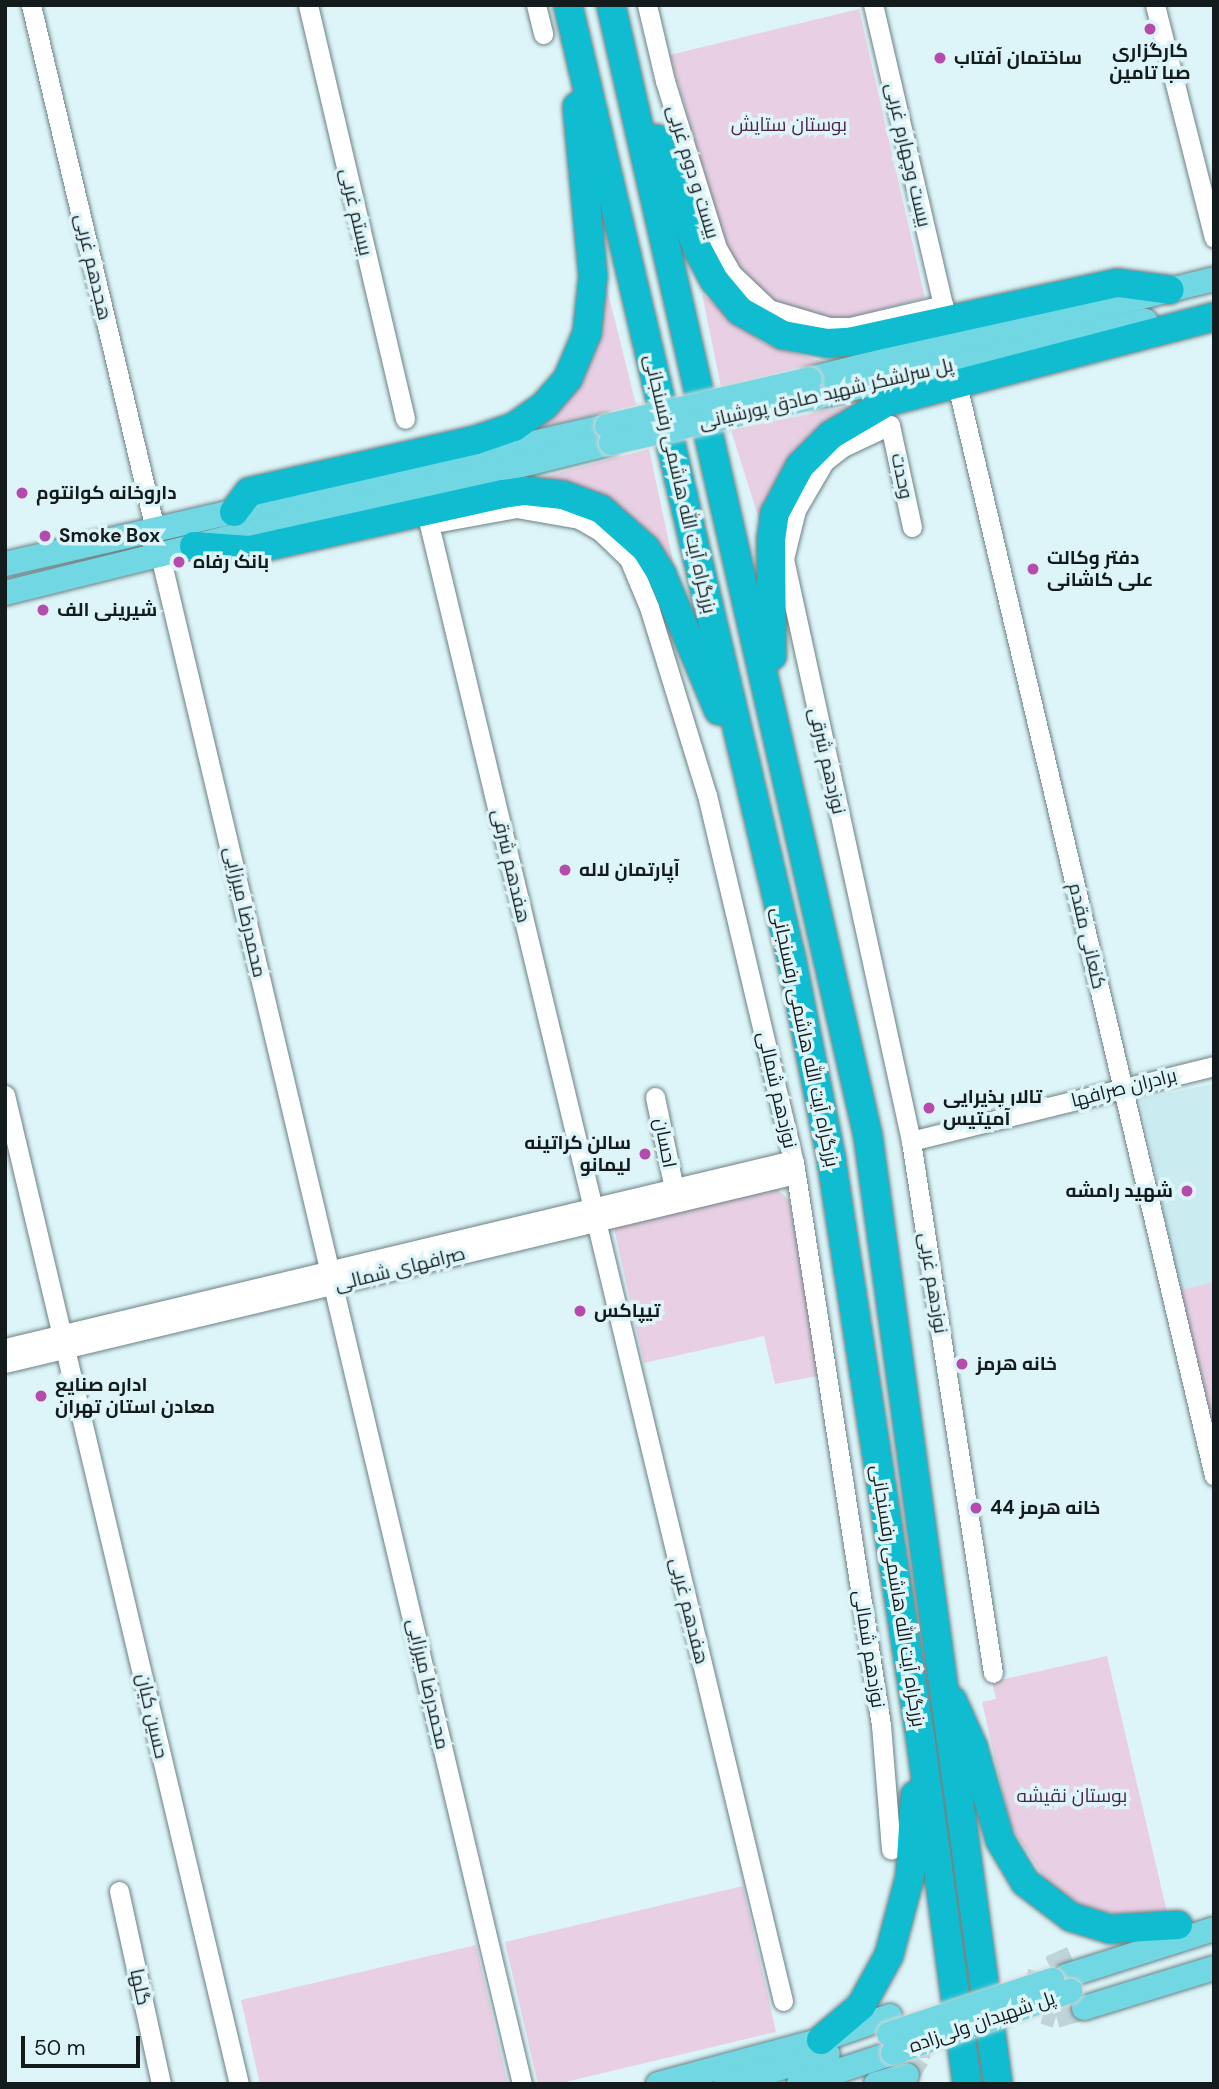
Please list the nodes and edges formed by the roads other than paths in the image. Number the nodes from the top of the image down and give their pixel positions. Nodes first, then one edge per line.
1 (31, 5) edge
2 (308, 5) edge
3 (536, 5) edge
4 (611, 5) edge
5 (647, 5) edge
6 (873, 5) edge
7 (1155, 5) edge
8 (569, 7) edge
9 (543, 34) dead end
10 (621, 48) junction
11 (1212, 237) edge
12 (1214, 279) edge
13 (1170, 290) junction
14 (943, 305) joint
15 (1214, 306) edge
16 (1214, 317) edge
17 (813, 388) junction
18 (960, 397) dead end
19 (405, 419) dead end
20 (891, 425) joint
21 (609, 435) junction
22 (234, 512) junction
23 (429, 524) joint
24 (912, 527) dead end
25 (155, 529) junction
26 (194, 546) junction
27 (160, 555) junction
28 (5, 564) edge
29 (5, 593) edge
30 (775, 729) junction
31 (747, 777) junction
32 (1214, 1066) edge
33 (1123, 1089) junction
34 (5, 1095) edge
35 (656, 1097) dead end
36 (911, 1141) junction
37 (794, 1167) junction
38 (674, 1189) junction
39 (594, 1215) junction
40 (332, 1278) junction
41 (63, 1342) junction
42 (5, 1348) edge
43 (5, 1363) edge
44 (1214, 1476) edge
45 (938, 1666) junction
46 (993, 1673) dead end
47 (921, 1743) junction
48 (891, 1850) dead end
49 (119, 1891) dead end
50 (1214, 1914) edge
51 (1178, 1925) junction
52 (1214, 1929) edge
53 (1214, 1947) edge
54 (1214, 1968) edge
55 (1073, 1983) junction
56 (783, 2001) dead end
57 (891, 2034) junction
58 (821, 2040) junction
59 (907, 2076) dead end
60 (161, 2084) edge
61 (239, 2084) edge
62 (522, 2084) edge
63 (657, 2084) edge
64 (726, 2084) edge
65 (799, 2084) edge
66 (876, 2084) edge
67 (967, 2084) edge
68 (998, 2084) edge

1 - 25 street, هجدهم غربی
2 - 19 street, بیستم غربی
3 - 9 street
4 - 10 highway, بزرگراه آیت الله هاشمی رفسنجانی
5 - 14 street, بیست و دوم غربی
6 - 14 street, بیست وچهارم غربی
7 - 11 street
8 - 22 highway
8 - 31 highway, بزرگراه آیت الله هاشمی رفسنجانی
10 - 13 highway
10 - 30 highway, بزرگراه آیت الله هاشمی رفسنجانی
12 - 13 main road, پل سرلشکر شهید صادق پورشیانی
13 - 17 main road, پل سرلشکر شهید صادق پورشیانی
15 - 17 main road, پل سرلشکر شهید صادق پورشیانی
16 - 30 highway
17 - 21 main road, پل سرلشکر شهید صادق پورشیانی, bridge
18 - 33 street, کنعانی مقدم
20 - 24 street, وحدت
20 - 36 street, نوزدهم شرقی
21 - 22 main road, پل سرلشکر شهید صادق پورشیانی
21 - 26 main road, پل سرلشکر شهید صادق پورشیانی
22 - 25 main road, پل سرلشکر شهید صادق پورشیانی
23 - 37 street, نوزدهم شمالی
23 - 39 street, هفدهم شرقی
25 - 28 main road, پل سرلشکر شهید صادق پورشیانی
26 - 27 main road, پل سرلشکر شهید صادق پورشیانی
26 - 31 highway
27 - 29 main road, پل سرلشکر شهید صادق پورشیانی
27 - 40 street, محمدرضا میرزایی
30 - 45 highway, بزرگراه آیت الله هاشمی رفسنجانی
31 - 47 highway, بزرگراه آیت الله هاشمی رفسنجانی
32 - 33 street, برادران صرافها
33 - 36 street, برادران صرافها
33 - 44 street, کنعانی مقدم
34 - 41 street, حسین کیان
35 - 38 street, احسان
36 - 46 street, نوزدهم غربی
37 - 38 street, صرافهای شمالی
37 - 39 street, صرافهای شمالی
37 - 48 street, نوزدهم شمالی
38 - 39 street, صرافهای شمالی
39 - 40 street, صرافهای شمالی
39 - 56 street, هفدهم غربی
40 - 41 street, صرافهای شمالی
40 - 62 street, محمدرضا میرزایی
41 - 42 street, صرافهای شمالی
41 - 43 street, صرافهای شمالی
41 - 61 street, حسین کیان
45 - 51 highway
45 - 68 highway, بزرگراه آیت الله هاشمی رفسنجانی
47 - 58 highway
47 - 67 highway, بزرگراه آیت الله هاشمی رفسنجانی
49 - 60 street, گلها
50 - 51 main road
51 - 55 main road
52 - 55 main road
53 - 55 main road
54 - 55 main road
55 - 57 main road, پل شهیدان ولی‌زاده, bridge
57 - 58 main road
57 - 64 main road
57 - 65 main road
58 - 63 main road
59 - 66 main road

